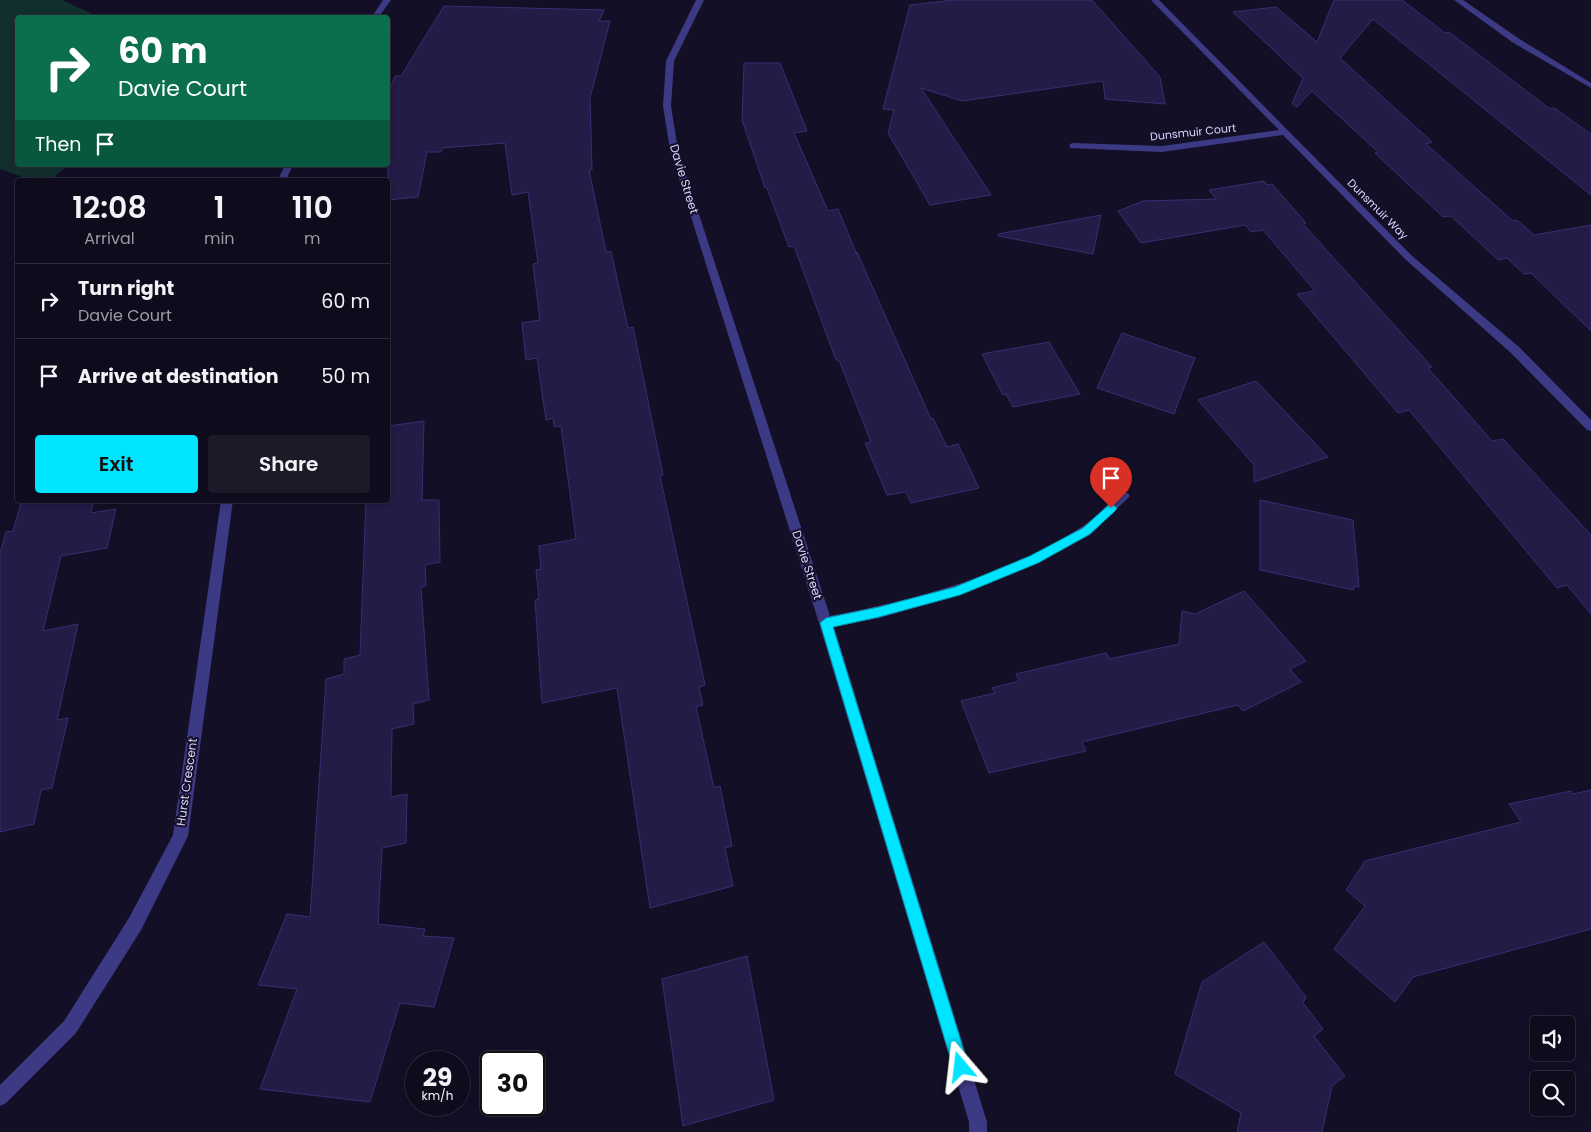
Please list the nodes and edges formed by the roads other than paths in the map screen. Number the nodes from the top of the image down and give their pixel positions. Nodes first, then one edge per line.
1 (386, 0) edge
2 (700, 0) edge
3 (1155, 0) edge
4 (1458, 0) edge
5 (376, 15) edge
6 (1591, 86) edge
7 (1285, 132) junction
8 (1073, 146) dead end
9 (1591, 427) edge
10 (1124, 496) dead end
11 (227, 503) edge
12 (826, 623) junction
13 (0, 1097) edge
14 (978, 1132) edge

1 - 5 street
2 - 12 street, Davie Street
3 - 7 street, Dunsmuir Way
4 - 6 street
7 - 8 street, Dunsmuir Court
7 - 9 street, Dunsmuir Way
10 - 12 street
11 - 13 street, Hurst Crescent
12 - 14 street, Davie Street

